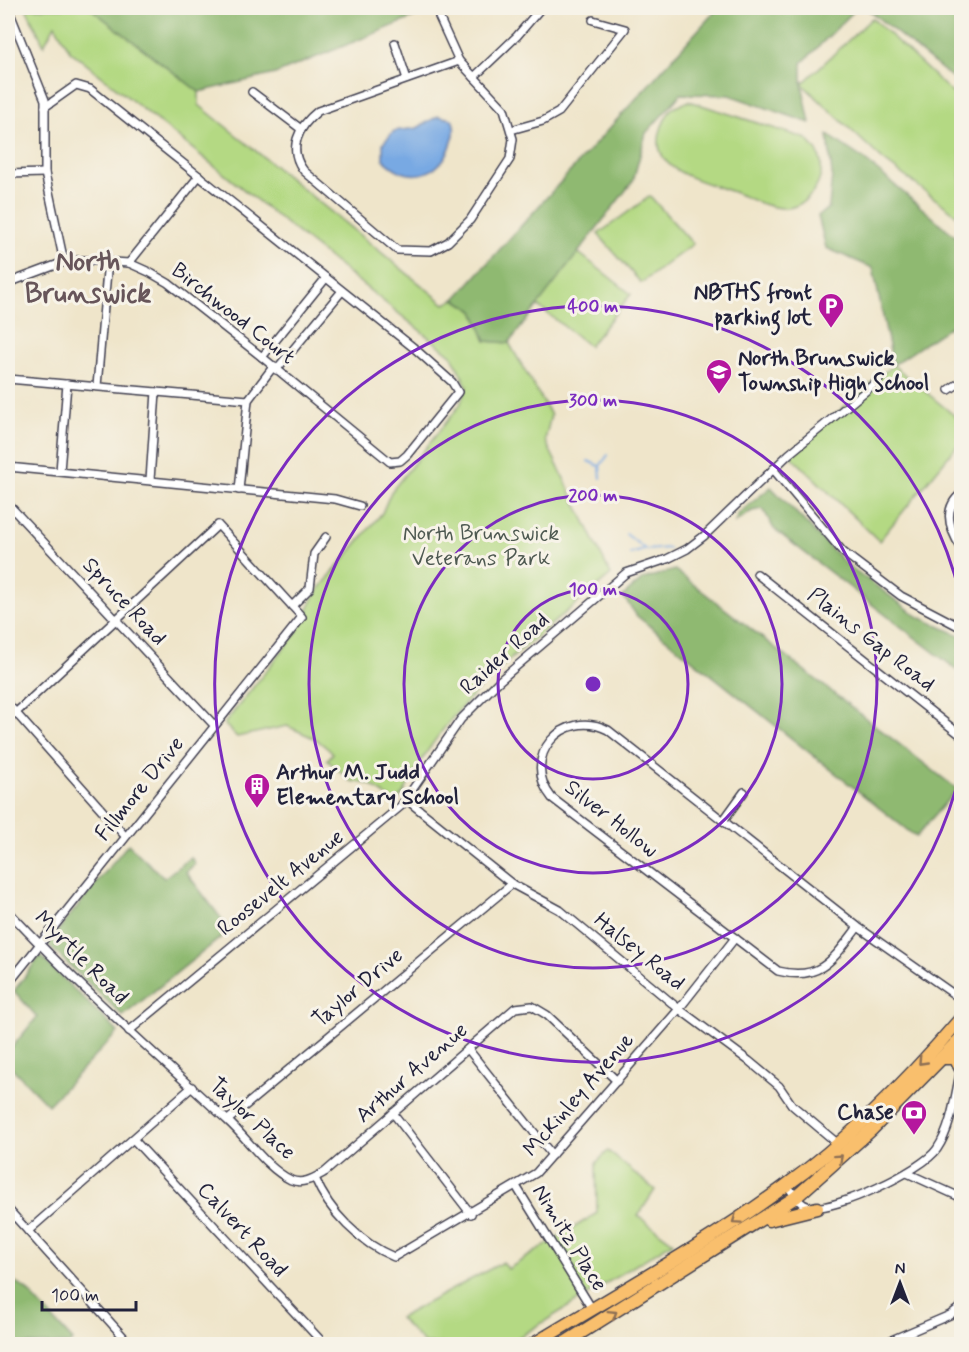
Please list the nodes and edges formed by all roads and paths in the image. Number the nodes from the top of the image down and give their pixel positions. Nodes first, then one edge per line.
1 (8, 8) edge
2 (438, 8) edge
3 (541, 8) edge
4 (593, 20) dead end
5 (395, 44) dead end
6 (459, 61) junction
7 (474, 77) junction
8 (407, 79) junction
9 (252, 92) dead end
10 (45, 107) junction
11 (301, 129) junction
12 (511, 129) junction
13 (8, 173) edge
14 (45, 173) junction
15 (199, 176) junction
16 (108, 260) junction
17 (64, 262) junction
18 (129, 263) junction
19 (326, 278) junction
20 (8, 283) edge
21 (342, 291) junction
22 (262, 357) junction
23 (275, 369) junction
24 (8, 379) edge
25 (879, 380) dead end
26 (962, 381) edge
27 (67, 384) junction
28 (97, 386) junction
29 (949, 390) dead end
30 (156, 392) junction
31 (248, 400) junction
32 (8, 467) edge
33 (773, 469) junction
34 (60, 471) junction
35 (150, 480) junction
36 (239, 490) junction
37 (962, 493) edge
38 (8, 504) edge
39 (360, 506) dead end
40 (326, 537) dead end
41 (962, 549) edge
42 (757, 574) dead end
43 (292, 606) junction
44 (116, 620) junction
45 (962, 628) edge
46 (8, 704) edge
47 (15, 712) junction
48 (8, 720) edge
49 (214, 725) junction
50 (962, 736) edge
51 (440, 748) joint
52 (744, 792) dead end
53 (407, 800) junction
54 (723, 821) junction
55 (125, 836) junction
56 (512, 884) junction
57 (8, 911) edge
58 (858, 927) junction
59 (735, 938) junction
60 (38, 944) junction
61 (8, 984) edge
62 (962, 1000) edge
63 (680, 1009) junction
64 (962, 1017) edge
65 (129, 1031) junction
66 (962, 1037) edge
67 (468, 1049) junction
68 (943, 1058) junction
69 (961, 1069) edge
70 (617, 1081) junction
71 (192, 1087) junction
72 (393, 1113) junction
73 (228, 1120) junction
74 (134, 1140) junction
75 (837, 1143) junction
76 (552, 1155) junction
77 (907, 1173) junction
78 (315, 1178) junction
79 (516, 1186) junction
80 (786, 1186) junction
81 (796, 1197) junction
82 (962, 1198) edge
83 (817, 1208) junction
84 (8, 1209) edge
85 (471, 1214) junction
86 (756, 1224) junction
87 (28, 1231) junction
88 (405, 1251) joint
89 (962, 1305) edge
90 (592, 1309) junction
91 (130, 1344) edge
92 (324, 1344) edge
93 (534, 1344) edge
94 (563, 1344) edge
95 (882, 1344) edge

1 - 10 street
2 - 6 street
3 - 7 street
4 - 12 street
5 - 8 street
6 - 7 street
6 - 8 street
7 - 12 street
8 - 11 street
9 - 11 street
10 - 14 street
10 - 15 street
11 - 12 street
13 - 14 street
14 - 17 street
15 - 18 street
15 - 19 street
16 - 17 street, Birchwood Court
16 - 18 street, Birchwood Court
16 - 28 street
17 - 20 street, Birchwood Court
18 - 22 street, Birchwood Court
19 - 21 street
19 - 22 street
21 - 23 street
21 - 23 street, Birchwood Court
22 - 23 street, Birchwood Court
23 - 31 street
24 - 27 street
25 - 33 street, Raider Road
26 - 29 street
27 - 28 street
27 - 34 street
28 - 30 street
30 - 31 street
30 - 35 street
31 - 36 street
32 - 34 street
33 - 45 street
33 - 51 street, Raider Road
34 - 35 street
35 - 36 street
36 - 39 street
37 - 41 street
38 - 44 street, Spruce Road
40 - 43 street
42 - 50 street, Plains Gap Road
43 - 44 street
43 - 49 street, Fillmore Drive
44 - 47 street
44 - 49 street, Spruce Road
46 - 47 street
47 - 48 street
47 - 55 street
49 - 55 street, Fillmore Drive
51 - 53 street, Roosevelt Avenue
52 - 54 street
53 - 56 street, Halsey Road
53 - 65 street, Roosevelt Avenue
54 - 58 street, Silver Hollow
54 - 59 street, Silver Hollow
55 - 60 street, Fillmore Drive
56 - 63 street, Halsey Road
56 - 73 street, Taylor Drive
57 - 60 street, Myrtle Road
58 - 59 street, Silver Hollow
58 - 62 street, Silver Hollow
59 - 63 street, McKinley Avenue
60 - 61 street, Fillmore Drive
60 - 65 street, Myrtle Road
63 - 70 street, McKinley Avenue
63 - 75 street, Halsey Road
64 -> 75 highway
65 - 71 street, Taylor Place
66 - 68 highway
67 - 70 street, Arthur Avenue
67 - 72 street, Arthur Avenue
67 - 76 street
68 - 69 highway
81 -> 68 highway
69 - 77 street
70 - 76 street, McKinley Avenue
71 - 73 street, Taylor Place
71 - 74 street
72 - 78 street, Arthur Avenue
72 - 85 street
73 - 78 street, Taylor Place
74 - 87 street
74 - 92 street, Calvert Road
75 - 80 highway
76 - 79 street, McKinley Avenue
77 - 82 street
77 - 83 street
78 - 88 street, Taylor Place
79 - 85 street, McKinley Avenue
79 - 90 street, Nimitz Place
80 - 81 street
80 -> 90 highway
81 - 83 street
81 - 86 highway
83 - 86 highway
84 - 87 street
85 - 88 street, McKinley Avenue
94 -> 86 highway
87 - 91 street
89 - 95 street
90 - 93 highway

